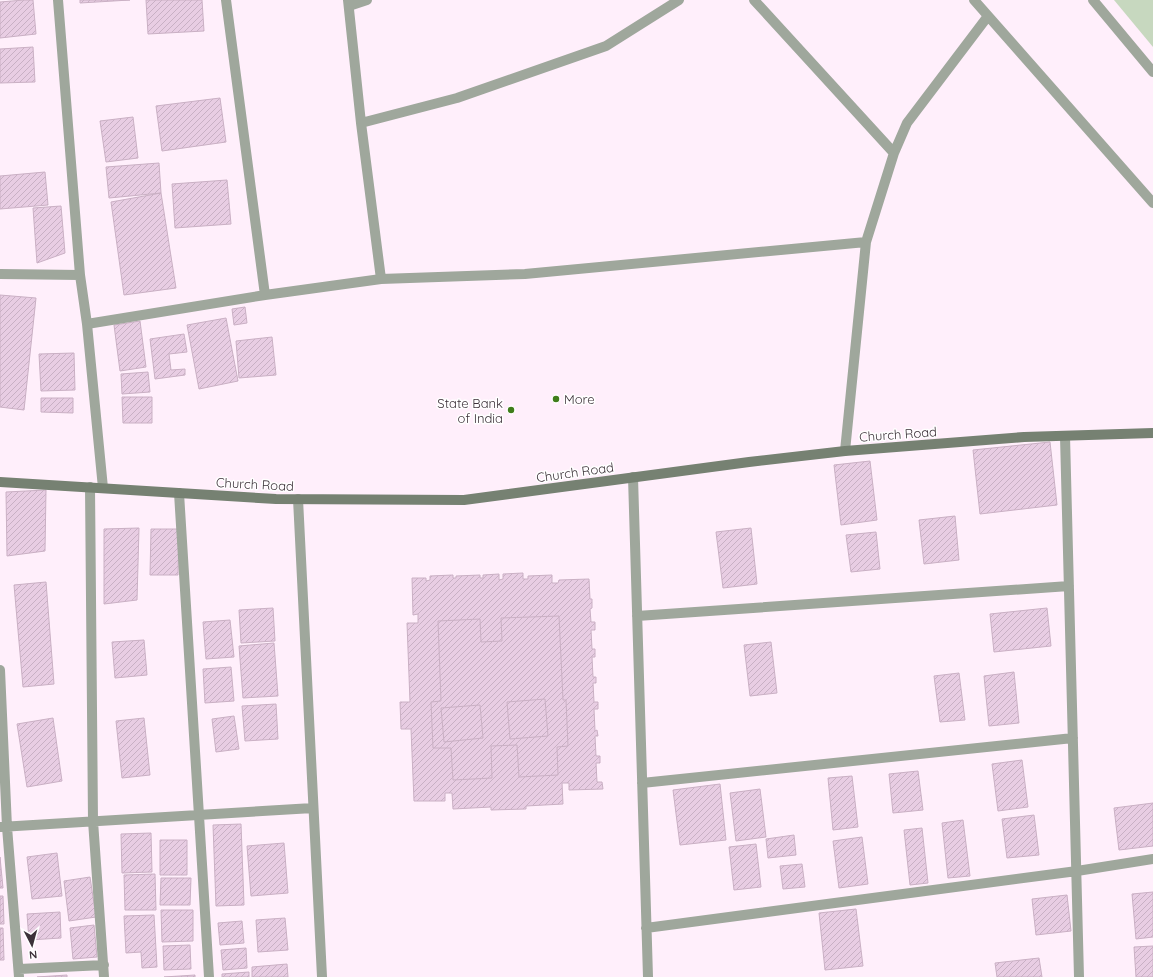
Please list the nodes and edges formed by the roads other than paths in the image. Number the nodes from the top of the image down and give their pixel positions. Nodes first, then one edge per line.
1 (58, 0) edge
2 (226, 0) edge
3 (367, 0) edge
4 (678, 0) edge
5 (754, 0) edge
6 (974, 0) edge
7 (1093, 0) edge
8 (348, 3) edge
9 (988, 16) junction
10 (1153, 72) edge
11 (361, 123) junction
12 (894, 153) junction
13 (1153, 203) edge
14 (866, 242) junction
15 (0, 274) edge
16 (80, 275) junction
17 (381, 279) junction
18 (265, 295) junction
19 (87, 324) junction
20 (1153, 433) edge
21 (1065, 436) junction
22 (844, 451) junction
23 (633, 477) junction
24 (0, 482) edge
25 (90, 487) junction
26 (103, 488) junction
27 (179, 493) junction
28 (298, 499) junction
29 (1069, 586) junction
30 (637, 616) junction
31 (0, 670) edge
32 (1073, 738) junction
33 (642, 783) junction
34 (313, 808) junction
35 (199, 814) junction
36 (93, 821) junction
37 (4, 827) edge
38 (1153, 859) edge
39 (1076, 871) junction
40 (646, 928) junction
41 (104, 965) junction
42 (19, 973) edge
43 (104, 977) edge
44 (209, 977) edge
45 (322, 977) edge
46 (648, 977) edge
47 (1079, 977) edge

1 - 16 street
2 - 18 street
3 - 8 street
4 - 11 street
5 - 12 street
6 - 9 street
7 - 10 street
8 - 11 street
9 - 12 street
9 - 13 street
11 - 17 street
12 - 14 street
14 - 17 street
14 - 22 street
15 - 16 street
16 - 19 street
17 - 18 street
18 - 19 street
19 - 26 street
20 - 21 main road, Church Road
21 - 22 main road, Church Road
21 - 29 street
22 - 23 main road, Church Road
23 - 28 main road, Church Road
23 - 30 street
24 - 25 main road, Church Road
25 - 26 main road, Church Road
25 - 36 street
26 - 27 main road, Church Road
27 - 28 main road, Church Road
27 - 35 street
28 - 34 street
29 - 30 street
29 - 32 street
30 - 33 street
31 - 37 street
32 - 33 street
32 - 39 street
33 - 40 street
34 - 35 street
34 - 45 street
35 - 36 street
35 - 44 street
36 - 37 street
36 - 41 street
37 - 42 street
38 - 39 street
39 - 40 street
39 - 47 street
40 - 46 street
41 - 42 street
41 - 43 street

